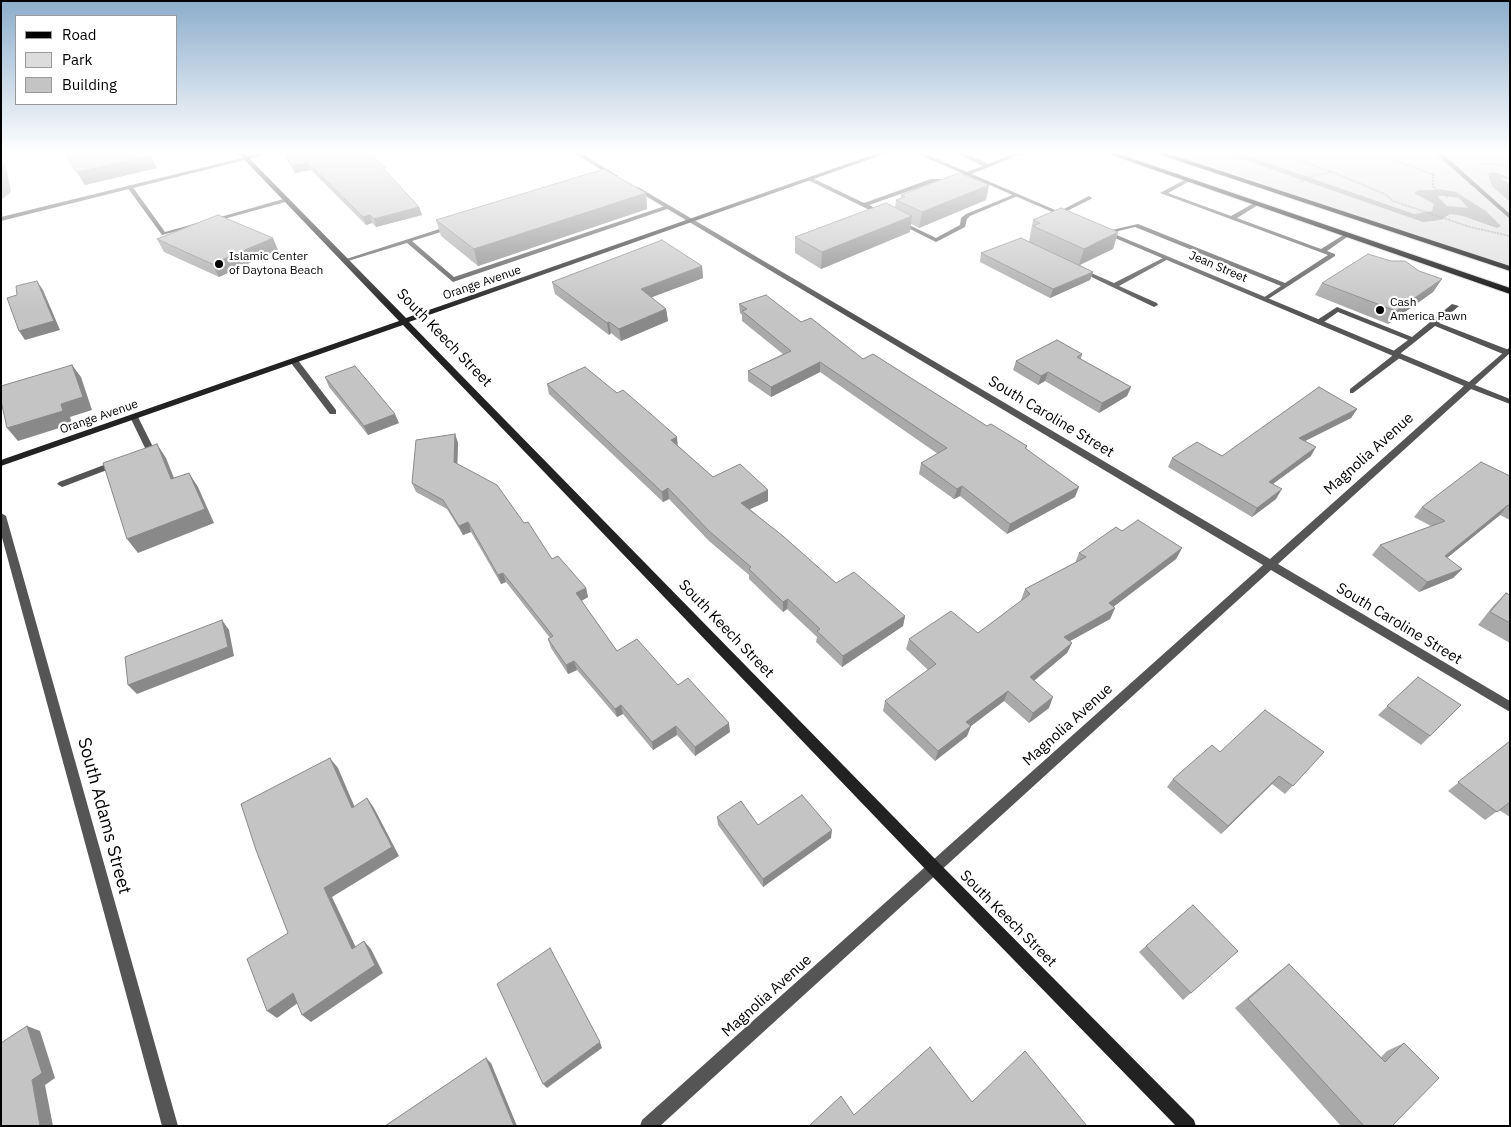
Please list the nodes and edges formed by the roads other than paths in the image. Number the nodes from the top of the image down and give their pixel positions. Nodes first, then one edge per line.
1 (55, 206) edge
2 (143, 206) edge
3 (268, 206) edge
4 (293, 206) edge
5 (735, 206) edge
6 (865, 206) edge
7 (993, 206) edge
8 (1043, 206) edge
9 (1073, 206) edge
10 (1198, 206) edge
11 (1253, 206) edge
12 (1261, 206) edge
13 (1318, 206) edge
14 (1497, 206) edge
15 (668, 207) joint
16 (1059, 212) junction
17 (1510, 217) edge
18 (1232, 218) junction
19 (1, 219) edge
20 (1075, 219) edge
21 (692, 221) junction
22 (463, 224) edge
23 (1098, 229) edge
24 (1106, 232) junction
25 (1347, 235) junction
26 (408, 241) junction
27 (1322, 251) junction
28 (1167, 258) junction
29 (346, 260) junction
30 (1072, 266) edge
31 (1510, 269) edge
32 (1114, 286) junction
33 (1286, 286) junction
34 (1510, 291) edge
35 (1265, 299) junction
36 (1154, 305) dead end
37 (1455, 306) dead end
38 (406, 322) junction
39 (1318, 322) junction
40 (1433, 324) junction
41 (1413, 340) junction
42 (1508, 351) edge
43 (1396, 354) junction
44 (294, 361) junction
45 (1469, 385) junction
46 (1353, 391) dead end
47 (1510, 402) edge
48 (332, 412) dead end
49 (134, 417) junction
50 (1, 463) edge
51 (62, 484) dead end
52 (1, 516) edge
53 (1270, 565) junction
54 (1510, 707) edge
55 (934, 868) junction
56 (170, 1126) edge
57 (648, 1126) edge
58 (1188, 1126) edge

1 - 19 street
2 - 3 street
4 - 29 street, South Keech Street
5 - 21 street, Orange Avenue
6 - 7 street
8 - 16 street
9 - 16 street
10 - 18 street
11 - 18 street
12 - 25 main road
13 - 31 main road
14 - 17 street
15 - 21 street, South Caroline Street
15 - 26 street
16 - 20 street
18 - 27 street
21 - 38 street, Orange Avenue
21 - 53 street, South Caroline Street
22 - 26 street
23 - 24 street, Jean Street
24 - 28 street, Jean Street
24 - 33 street
25 - 27 street
25 - 34 main road
26 - 29 street
27 - 33 street
28 - 32 street
28 - 35 street, Jean Street
29 - 38 street, South Keech Street
30 - 32 street
32 - 36 street
33 - 35 street
35 - 39 street, Jean Street
37 - 40 street
38 - 44 street, Orange Avenue
38 - 55 street, South Keech Street
39 - 41 street
39 - 43 street, Jean Street
40 - 41 street
40 - 42 street
41 - 43 street
42 - 45 street, Magnolia Avenue
43 - 45 street, Jean Street
43 - 46 street
44 - 48 street
44 - 49 street, Orange Avenue
45 - 47 street, Jean Street
45 - 53 street, Magnolia Avenue
49 - 50 street, Orange Avenue
49 - 51 street
52 - 56 street, South Adams Street
53 - 54 street, South Caroline Street
53 - 55 street, Magnolia Avenue
55 - 57 street, Magnolia Avenue
55 - 58 street, South Keech Street

